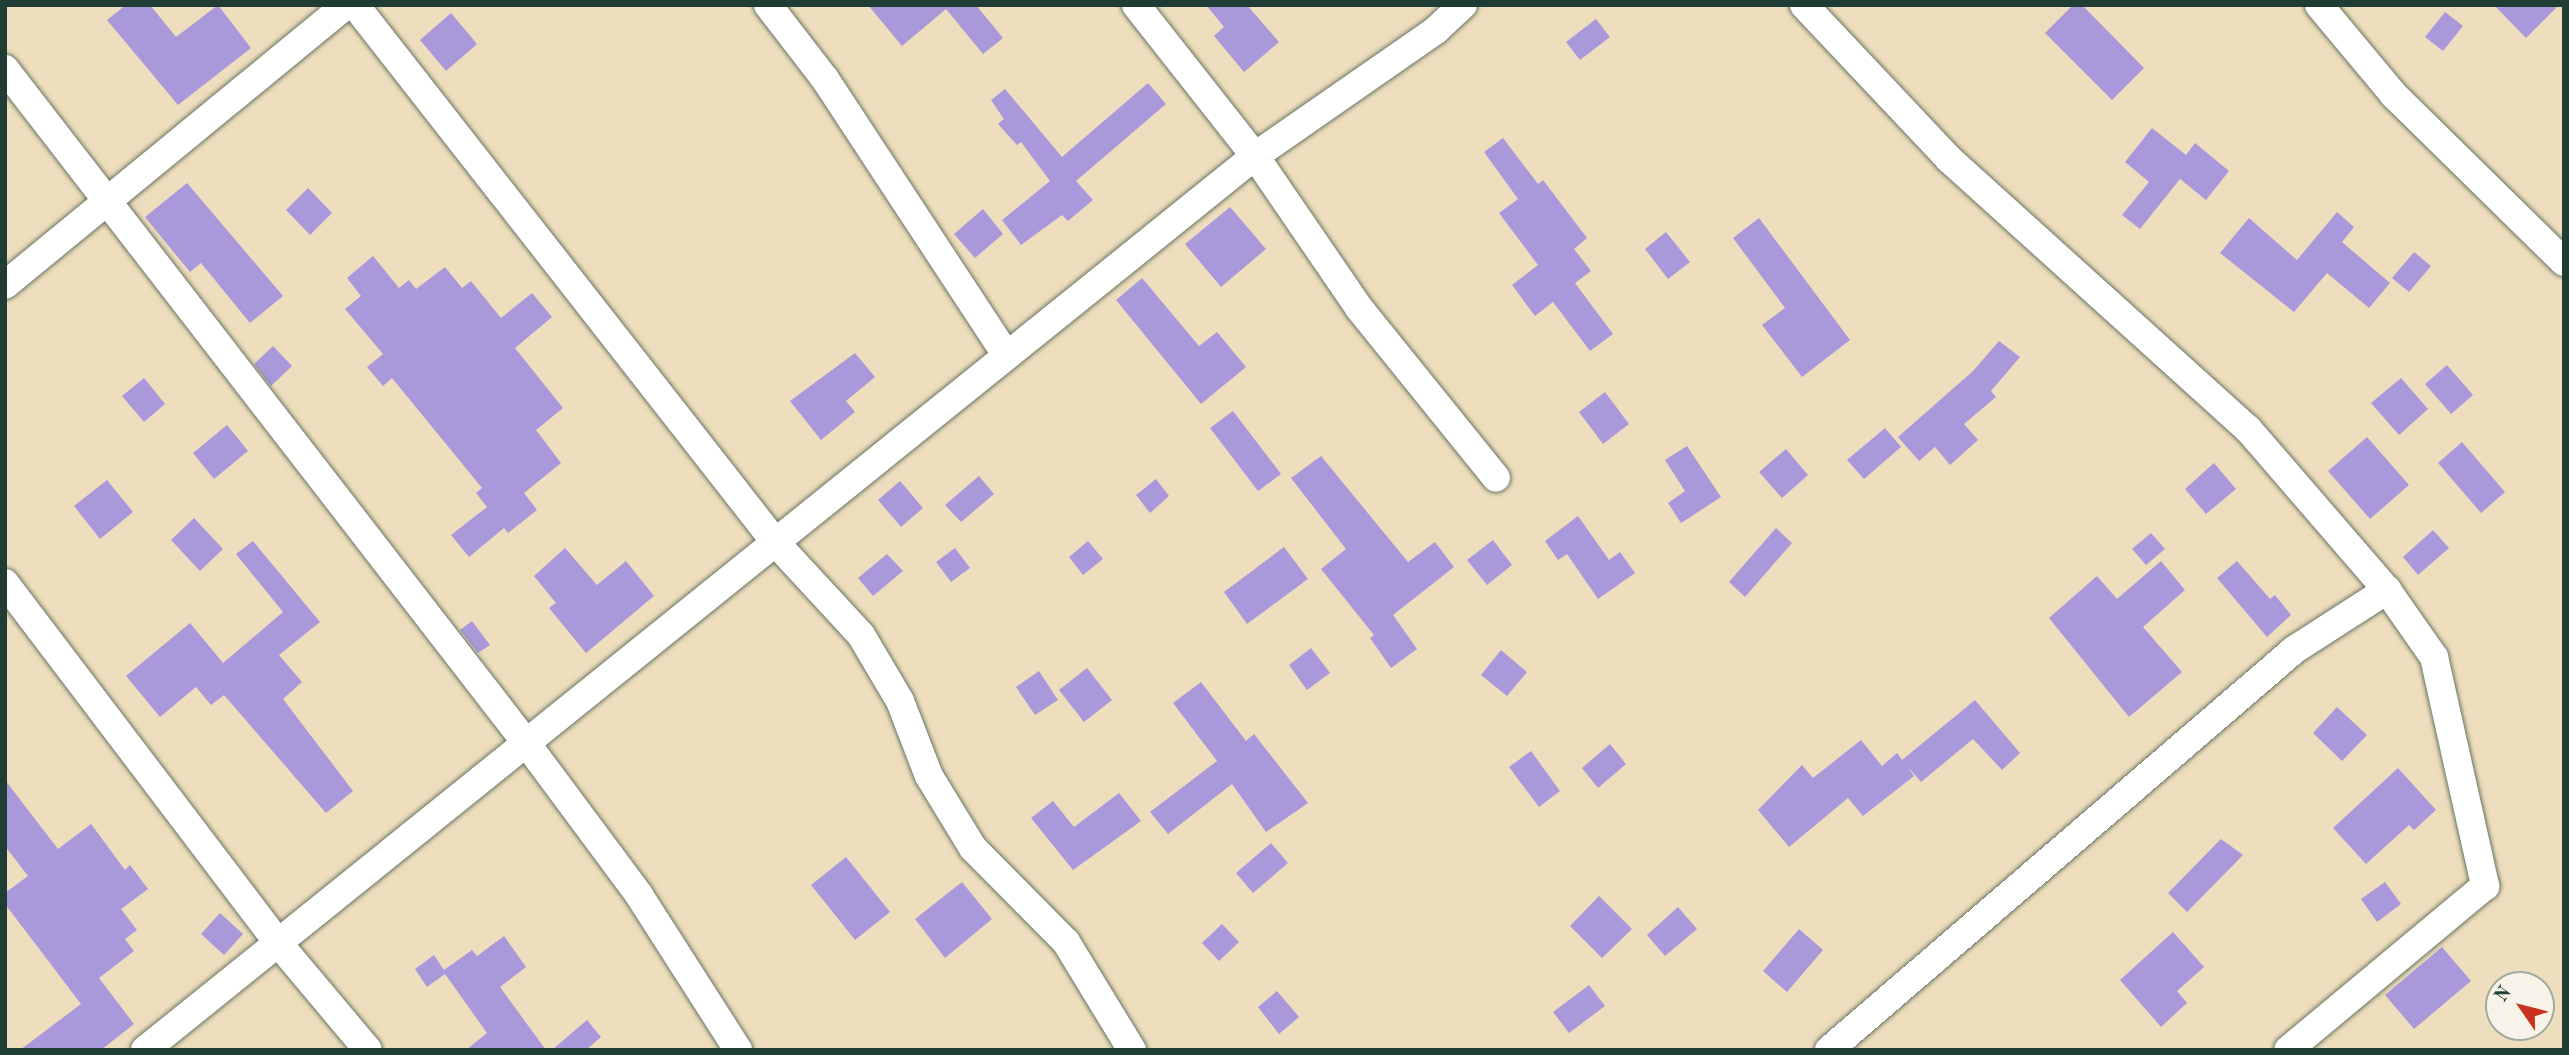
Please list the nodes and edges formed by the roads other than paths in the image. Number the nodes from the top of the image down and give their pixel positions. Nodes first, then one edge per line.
1 (346, 5) edge
2 (355, 5) edge
3 (768, 5) edge
4 (1136, 5) edge
5 (1463, 5) edge
6 (1804, 5) edge
7 (2319, 5) edge
8 (5, 69) edge
9 (1255, 156) junction
10 (104, 201) junction
11 (2564, 261) edge
12 (5, 285) edge
13 (1007, 356) junction
14 (1496, 478) dead end
15 (776, 543) junction
16 (5, 583) edge
17 (2387, 590) junction
18 (527, 744) junction
19 (279, 944) junction
20 (145, 1050) edge
21 (368, 1050) edge
22 (738, 1050) edge
23 (1132, 1050) edge
24 (1829, 1050) edge
25 (2288, 1050) edge

1 - 10 street
2 - 15 street
3 - 13 street
4 - 9 street
5 - 9 street
6 - 17 street
7 - 11 street
8 - 10 street
9 - 13 street
9 - 14 street
10 - 12 street
10 - 18 street
13 - 15 street
15 - 18 street
15 - 23 street
16 - 19 street
17 - 24 street
17 - 25 street
18 - 19 street
18 - 22 street
19 - 20 street
19 - 21 street

